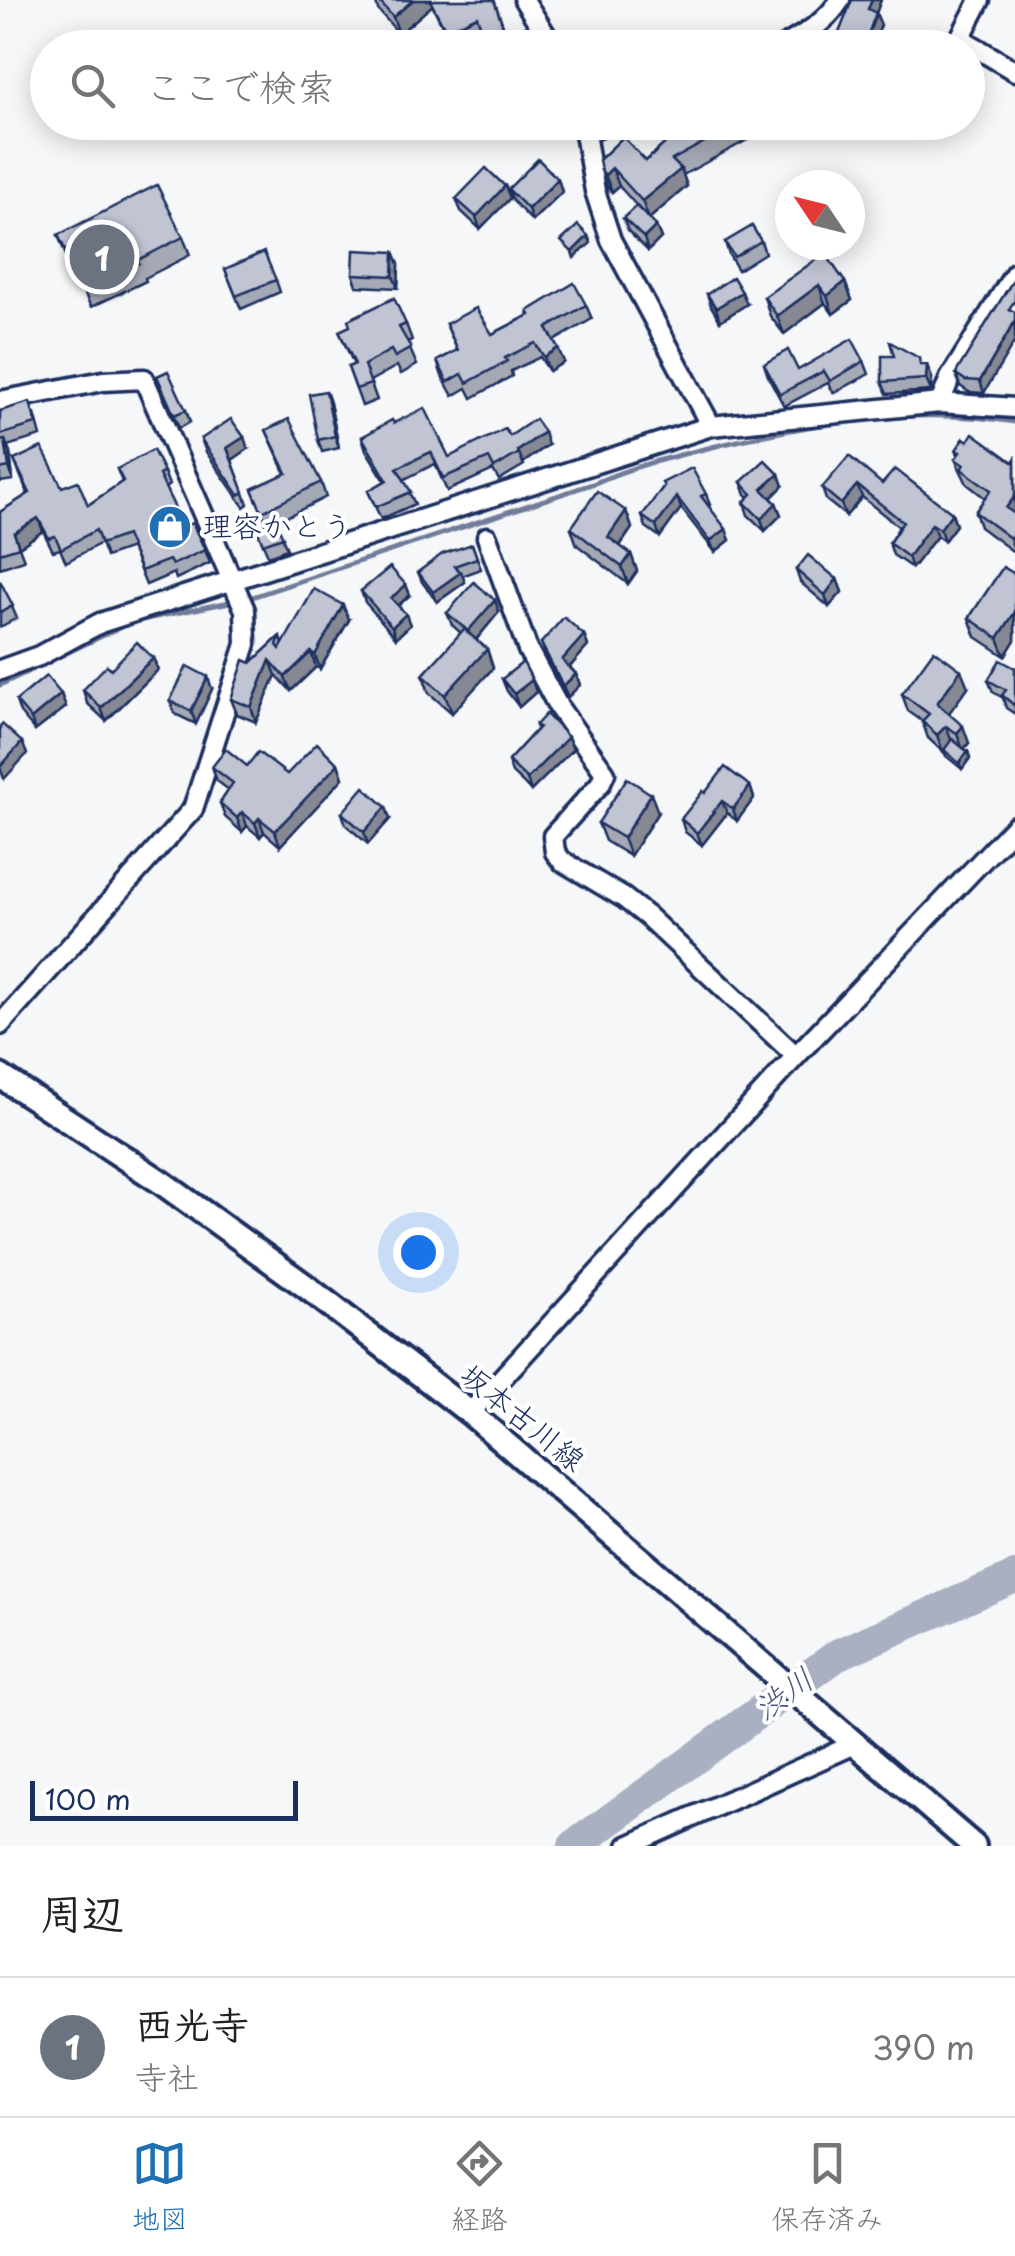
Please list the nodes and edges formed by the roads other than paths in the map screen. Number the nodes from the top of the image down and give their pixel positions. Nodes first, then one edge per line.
1 (524, 0) edge
2 (840, 0) edge
3 (980, 0) edge
4 (543, 30) edge
5 (812, 30) edge
6 (964, 30) edge
7 (985, 53) edge
8 (1015, 71) edge
9 (586, 140) edge
10 (1015, 273) edge
11 (0, 401) edge
12 (940, 404) junction
13 (1015, 408) edge
14 (710, 426) junction
15 (487, 537) dead end
16 (232, 582) junction
17 (0, 670) edge
18 (1015, 826) edge
19 (0, 1025) edge
20 (796, 1056) junction
21 (0, 1076) edge
22 (470, 1413) junction
23 (848, 1738) junction
24 (628, 1846) edge
25 (974, 1846) edge

1 - 4 street
2 - 5 street
3 - 6 street
7 - 8 street
9 - 14 street
10 - 12 street
11 - 16 street
12 - 13 street
12 - 14 street
14 - 16 street
15 - 20 street
16 - 17 street
16 - 19 street
18 - 20 street
20 - 22 street
21 - 22 main road, 坂本古川線
22 - 23 main road, 坂本古川線
23 - 24 street
23 - 25 main road, 坂本古川線

